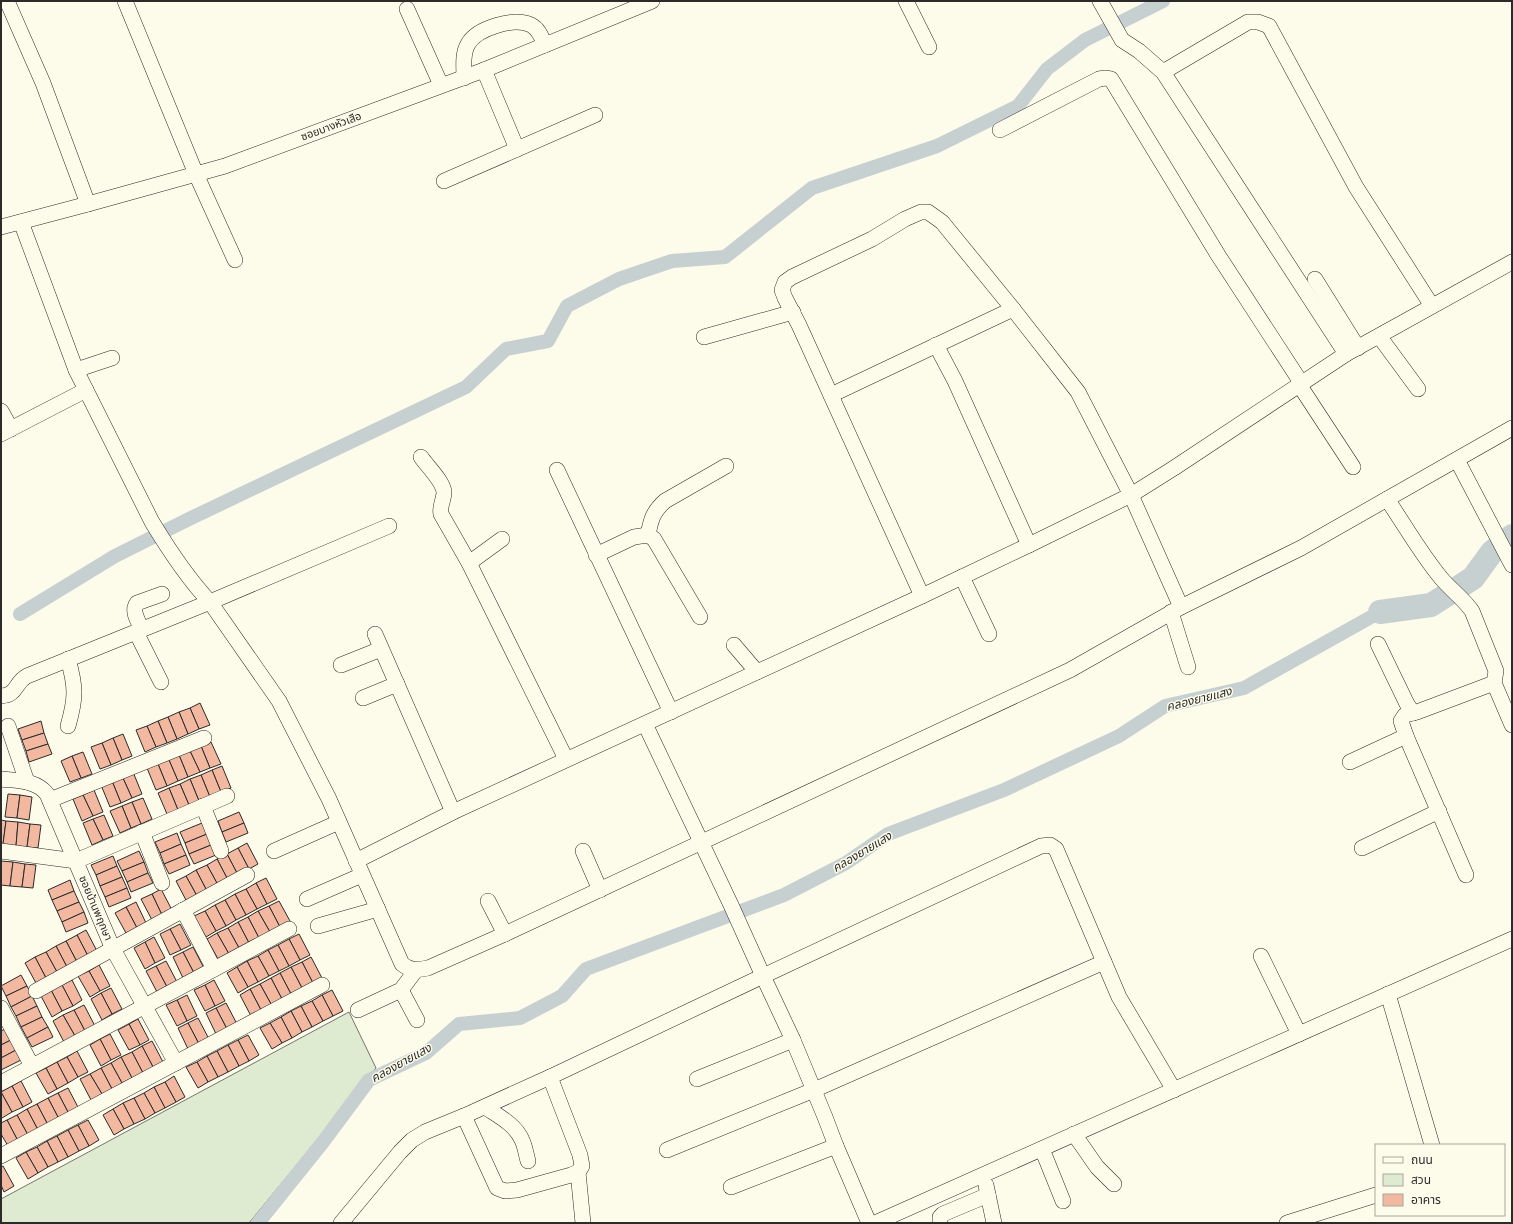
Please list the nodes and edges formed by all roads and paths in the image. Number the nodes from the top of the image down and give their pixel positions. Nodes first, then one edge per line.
1 (7, 1) edge
2 (126, 1) edge
3 (652, 1) edge
4 (906, 1) edge
5 (1102, 5) edge
6 (407, 9) dead end
7 (545, 45) junction
8 (929, 47) dead end
9 (484, 70) junction
10 (1163, 72) junction
11 (464, 78) junction
12 (441, 85) junction
13 (596, 115) dead end
14 (1000, 130) dead end
15 (517, 149) junction
16 (196, 174) junction
17 (444, 181) dead end
18 (88, 204) junction
19 (21, 222) junction
20 (1, 227) edge
21 (235, 260) dead end
22 (1512, 262) edge
23 (1315, 279) dead end
24 (1432, 306) junction
25 (1013, 309) junction
26 (793, 312) junction
27 (1379, 336) junction
28 (704, 337) dead end
29 (936, 345) junction
30 (1352, 351) junction
31 (112, 358) dead end
32 (76, 370) junction
33 (1301, 385) junction
34 (1418, 389) dead end
35 (86, 390) junction
36 (831, 395) junction
37 (1, 411) edge
38 (1512, 428) edge
39 (6, 431) edge
40 (421, 457) dead end
41 (1457, 460) junction
42 (726, 466) dead end
43 (1353, 467) dead end
44 (557, 470) dead end
45 (1131, 495) junction
46 (1387, 499) junction
47 (389, 526) dead end
48 (648, 535) junction
49 (502, 539) dead end
50 (1029, 545) junction
51 (596, 555) junction
52 (1510, 560) edge
53 (469, 563) junction
54 (962, 577) junction
55 (162, 594) dead end
56 (922, 596) junction
57 (210, 602) junction
58 (1176, 610) junction
59 (700, 617) dead end
60 (139, 631) junction
61 (375, 634) dead end
62 (989, 634) dead end
63 (1378, 644) dead end
64 (734, 645) dead end
65 (381, 649) junction
66 (68, 659) junction
67 (341, 665) dead end
68 (1188, 667) dead end
69 (757, 672) junction
70 (161, 682) dead end
71 (1494, 683) junction
72 (397, 684) junction
73 (1, 696) edge
74 (363, 698) dead end
75 (671, 712) junction
76 (1413, 713) junction
77 (645, 724) junction
78 (1512, 725) edge
79 (8, 726) dead end
80 (68, 726) dead end
81 (1406, 736) junction
82 (204, 738) dead end
83 (566, 759) junction
84 (1350, 762) dead end
85 (1, 779) edge
86 (27, 782) junction
87 (227, 796) dead end
88 (50, 800) junction
89 (203, 806) junction
90 (1439, 811) junction
91 (453, 812) junction
92 (339, 822) junction
93 (142, 832) junction
94 (701, 842) junction
95 (1362, 848) dead end
96 (222, 850) dead end
97 (1, 851) edge
98 (274, 851) dead end
99 (583, 851) dead end
100 (76, 861) junction
101 (359, 868) junction
102 (247, 875) dead end
103 (1466, 875) dead end
104 (162, 883) dead end
105 (600, 890) junction
106 (307, 899) dead end
107 (488, 901) dead end
108 (378, 909) junction
109 (183, 910) junction
110 (318, 926) dead end
111 (289, 929) dead end
112 (505, 934) junction
113 (1512, 939) edge
114 (113, 949) junction
115 (1261, 956) dead end
116 (1104, 962) junction
117 (214, 968) junction
118 (416, 970) junction
119 (763, 976) junction
120 (322, 985) dead end
121 (401, 990) junction
122 (36, 991) dead end
123 (1388, 994) junction
124 (144, 1006) junction
125 (1, 1008) edge
126 (358, 1010) dead end
127 (416, 1020) dead end
128 (1299, 1034) junction
129 (793, 1040) junction
130 (176, 1063) junction
131 (32, 1066) junction
132 (550, 1077) junction
133 (697, 1079) dead end
134 (1, 1083) edge
135 (814, 1090) junction
136 (1174, 1090) junction
137 (485, 1106) junction
138 (464, 1116) junction
139 (1074, 1134) junction
140 (1432, 1144) edge
141 (836, 1146) junction
142 (1042, 1149) junction
143 (667, 1150) dead end
144 (1, 1156) edge
145 (528, 1161) dead end
146 (578, 1172) junction
147 (983, 1175) junction
148 (1114, 1184) dead end
149 (731, 1187) dead end
150 (988, 1195) junction
151 (1375, 1195) edge
152 (1063, 1201) dead end
153 (341, 1223) edge
154 (583, 1223) edge
155 (869, 1223) edge
156 (875, 1223) edge
157 (940, 1223) edge
158 (994, 1223) edge
159 (1287, 1223) edge

1 - 18 street
2 - 16 street
3 - 7 street, ซอยบางหัวเสือ
4 - 8 street
5 - 10 street
6 - 12 street
7 - 9 street, ซอยบางหัวเสือ
7 - 11 street
9 - 11 street, ซอยบางหัวเสือ
9 - 15 street
10 - 24 street
10 - 30 street
11 - 12 street, ซอยบางหัวเสือ
12 - 16 street, ซอยบางหัวเสือ
13 - 15 street
14 - 33 street
15 - 17 street
16 - 18 street, ซอยบางหัวเสือ
16 - 21 street
18 - 19 street, ซอยบางหัวเสือ
19 - 20 street, ซอยบางหัวเสือ
19 - 32 street
22 - 24 street
23 - 30 street
24 - 27 street
25 - 26 street
25 - 29 street
25 - 45 street
26 - 28 street
26 - 36 street
27 - 30 street
27 - 34 street
29 - 36 street
29 - 50 street
30 - 33 street
31 - 32 street
32 - 35 street
33 - 43 street
33 - 45 street
35 - 39 street
35 - 57 street
36 - 56 street
37 - 39 street
38 - 41 street
40 - 53 street
41 - 46 street
41 - 52 street
42 - 48 street
44 - 51 street
45 - 50 street
45 - 58 street
46 - 58 street
46 - 71 street
47 - 57 street
48 - 51 street
48 - 59 street
49 - 53 street
50 - 54 street
51 - 75 street
53 - 83 street
54 - 56 street
54 - 62 street
55 - 60 street
56 - 69 street
57 - 60 street
57 - 92 street
58 - 68 street
58 - 94 street
60 - 66 street
60 - 70 street
61 - 65 street
63 - 76 street
64 - 69 street
65 - 67 street
65 - 72 street
66 - 73 street
66 - 80 street
69 - 75 street
71 - 76 street
71 - 78 street
72 - 74 street
72 - 91 street
75 - 77 street
76 - 81 street
77 - 83 street
77 - 94 street
79 - 86 street
81 - 84 street
81 - 90 street
82 - 88 street
83 - 91 street
85 - 86 street, ซอยบ้านพฤกษา
86 - 88 street, ซอยบ้านพฤกษา
87 - 89 street
88 - 100 street, ซอยบ้านพฤกษา
89 - 93 street
89 - 96 street
90 - 95 street
90 - 103 street
91 - 101 street
92 - 98 street
92 - 101 street
93 - 100 street
93 - 104 street
94 - 105 street
94 - 119 street
97 - 100 street
99 - 105 street
100 - 114 street, ซอยบ้านพฤกษา
101 - 106 street
101 - 108 street
102 - 109 street
105 - 112 street
107 - 112 street
108 - 110 street
108 - 118 street
109 - 114 street
109 - 117 street
111 - 117 street
112 - 118 street
113 - 123 street
114 - 122 street
114 - 124 street, ซอยบ้านพฤกษา
115 - 128 street
116 - 119 street
116 - 135 street
116 - 136 street
117 - 124 street
118 - 121 street
119 - 129 street
119 - 132 street
120 - 130 street
121 - 126 street
121 - 127 street
123 - 128 street
123 - 140 street
124 - 130 street, ซอยบ้านพฤกษา
124 - 131 street
125 - 131 street
128 - 136 street
129 - 133 street
129 - 135 street
130 - 144 street
131 - 134 street
132 - 137 street
132 - 146 street
135 - 141 street
135 - 143 street
136 - 139 street
137 - 138 street
137 - 145 street
138 - 146 street
138 - 153 street
139 - 142 street
139 - 148 street
141 - 149 street
141 - 155 street
142 - 147 street
142 - 152 street
146 - 154 street
147 - 150 street
147 - 156 street
150 - 157 street
150 - 158 street
151 - 159 street

